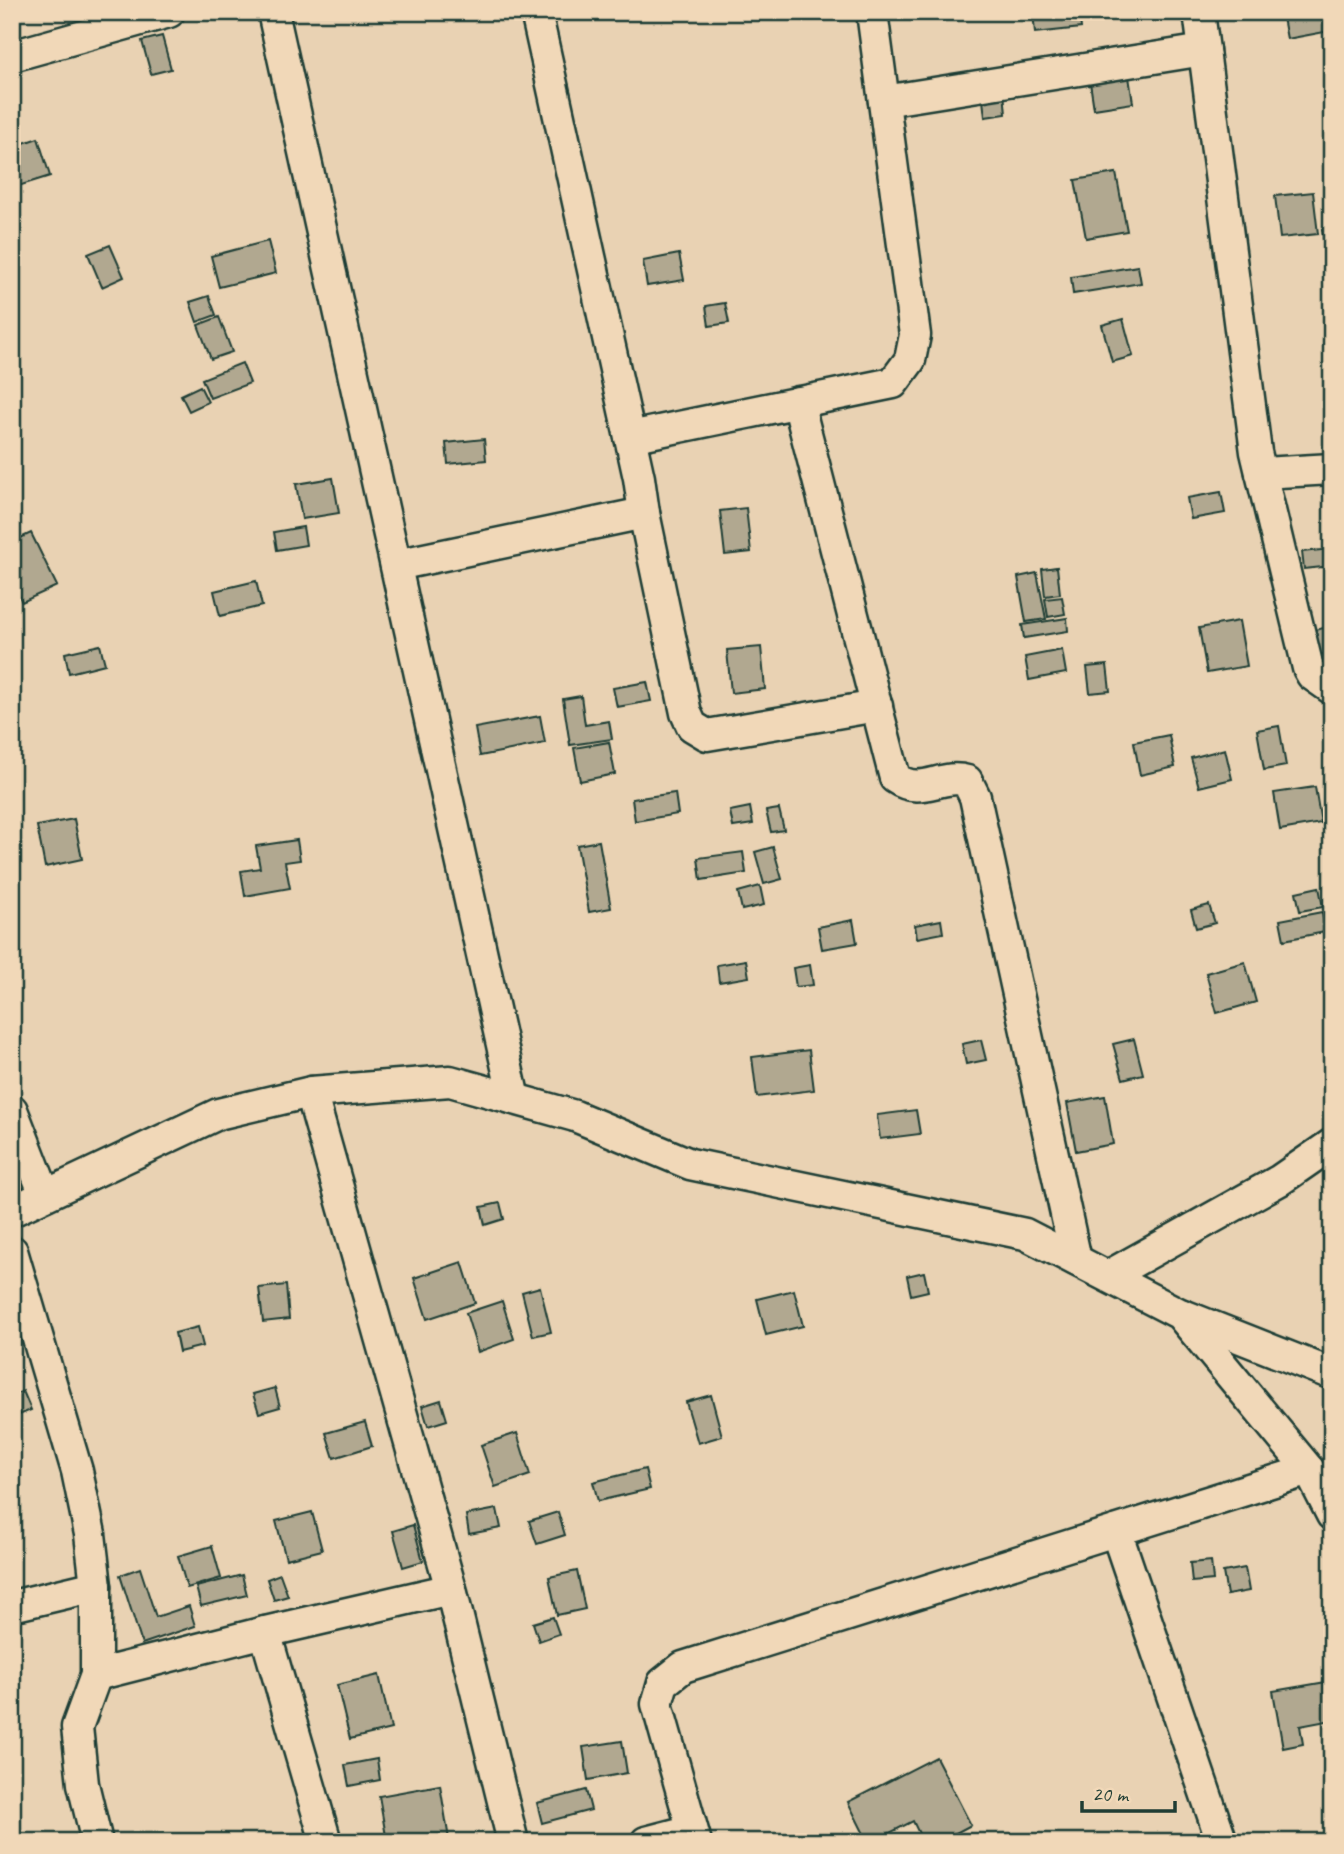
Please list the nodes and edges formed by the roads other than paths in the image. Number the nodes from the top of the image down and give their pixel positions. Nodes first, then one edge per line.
1 (169, 12) edge
2 (273, 12) edge
3 (536, 12) edge
4 (872, 12) edge
5 (1199, 12) edge
6 (1204, 50) junction
7 (12, 56) edge
8 (884, 101) junction
9 (798, 402) junction
10 (630, 437) junction
11 (1332, 469) edge
12 (1261, 473) junction
13 (644, 513) junction
14 (396, 565) junction
15 (1332, 689) edge
16 (877, 706) junction
17 (311, 1092) junction
18 (514, 1099) junction
19 (12, 1111) edge
20 (1332, 1144) edge
21 (46, 1195) junction
22 (12, 1211) edge
23 (12, 1251) edge
24 (1076, 1260) junction
25 (1108, 1276) junction
26 (1180, 1314) junction
27 (1332, 1374) edge
28 (1309, 1470) junction
29 (1332, 1515) edge
30 (1116, 1531) junction
31 (96, 1586) junction
32 (451, 1589) junction
33 (12, 1606) edge
34 (265, 1632) junction
35 (96, 1675) junction
36 (694, 1836) edge
37 (97, 1842) edge
38 (326, 1842) edge
39 (513, 1842) edge
40 (646, 1842) edge
41 (1222, 1842) edge

1 - 7 street
2 - 14 street
3 - 10 street
4 - 8 street
5 - 6 street
6 - 8 street
6 - 12 street
8 - 9 street
9 - 10 street
9 - 16 street
10 - 13 street
11 - 12 street
12 - 15 street
13 - 14 street
13 - 16 street
14 - 18 street
16 - 24 street
17 - 18 street
17 - 21 street
17 - 32 street
18 - 24 street
19 - 21 street
20 - 25 street
21 - 22 street
23 - 31 street
24 - 25 street
25 - 26 street
26 - 27 street
26 - 28 street
28 - 29 street
28 - 30 street
30 - 36 street
30 - 41 street
31 - 33 street
31 - 35 street
32 - 34 street
32 - 39 street
34 - 35 street
34 - 38 street
35 - 37 street
36 - 40 street

